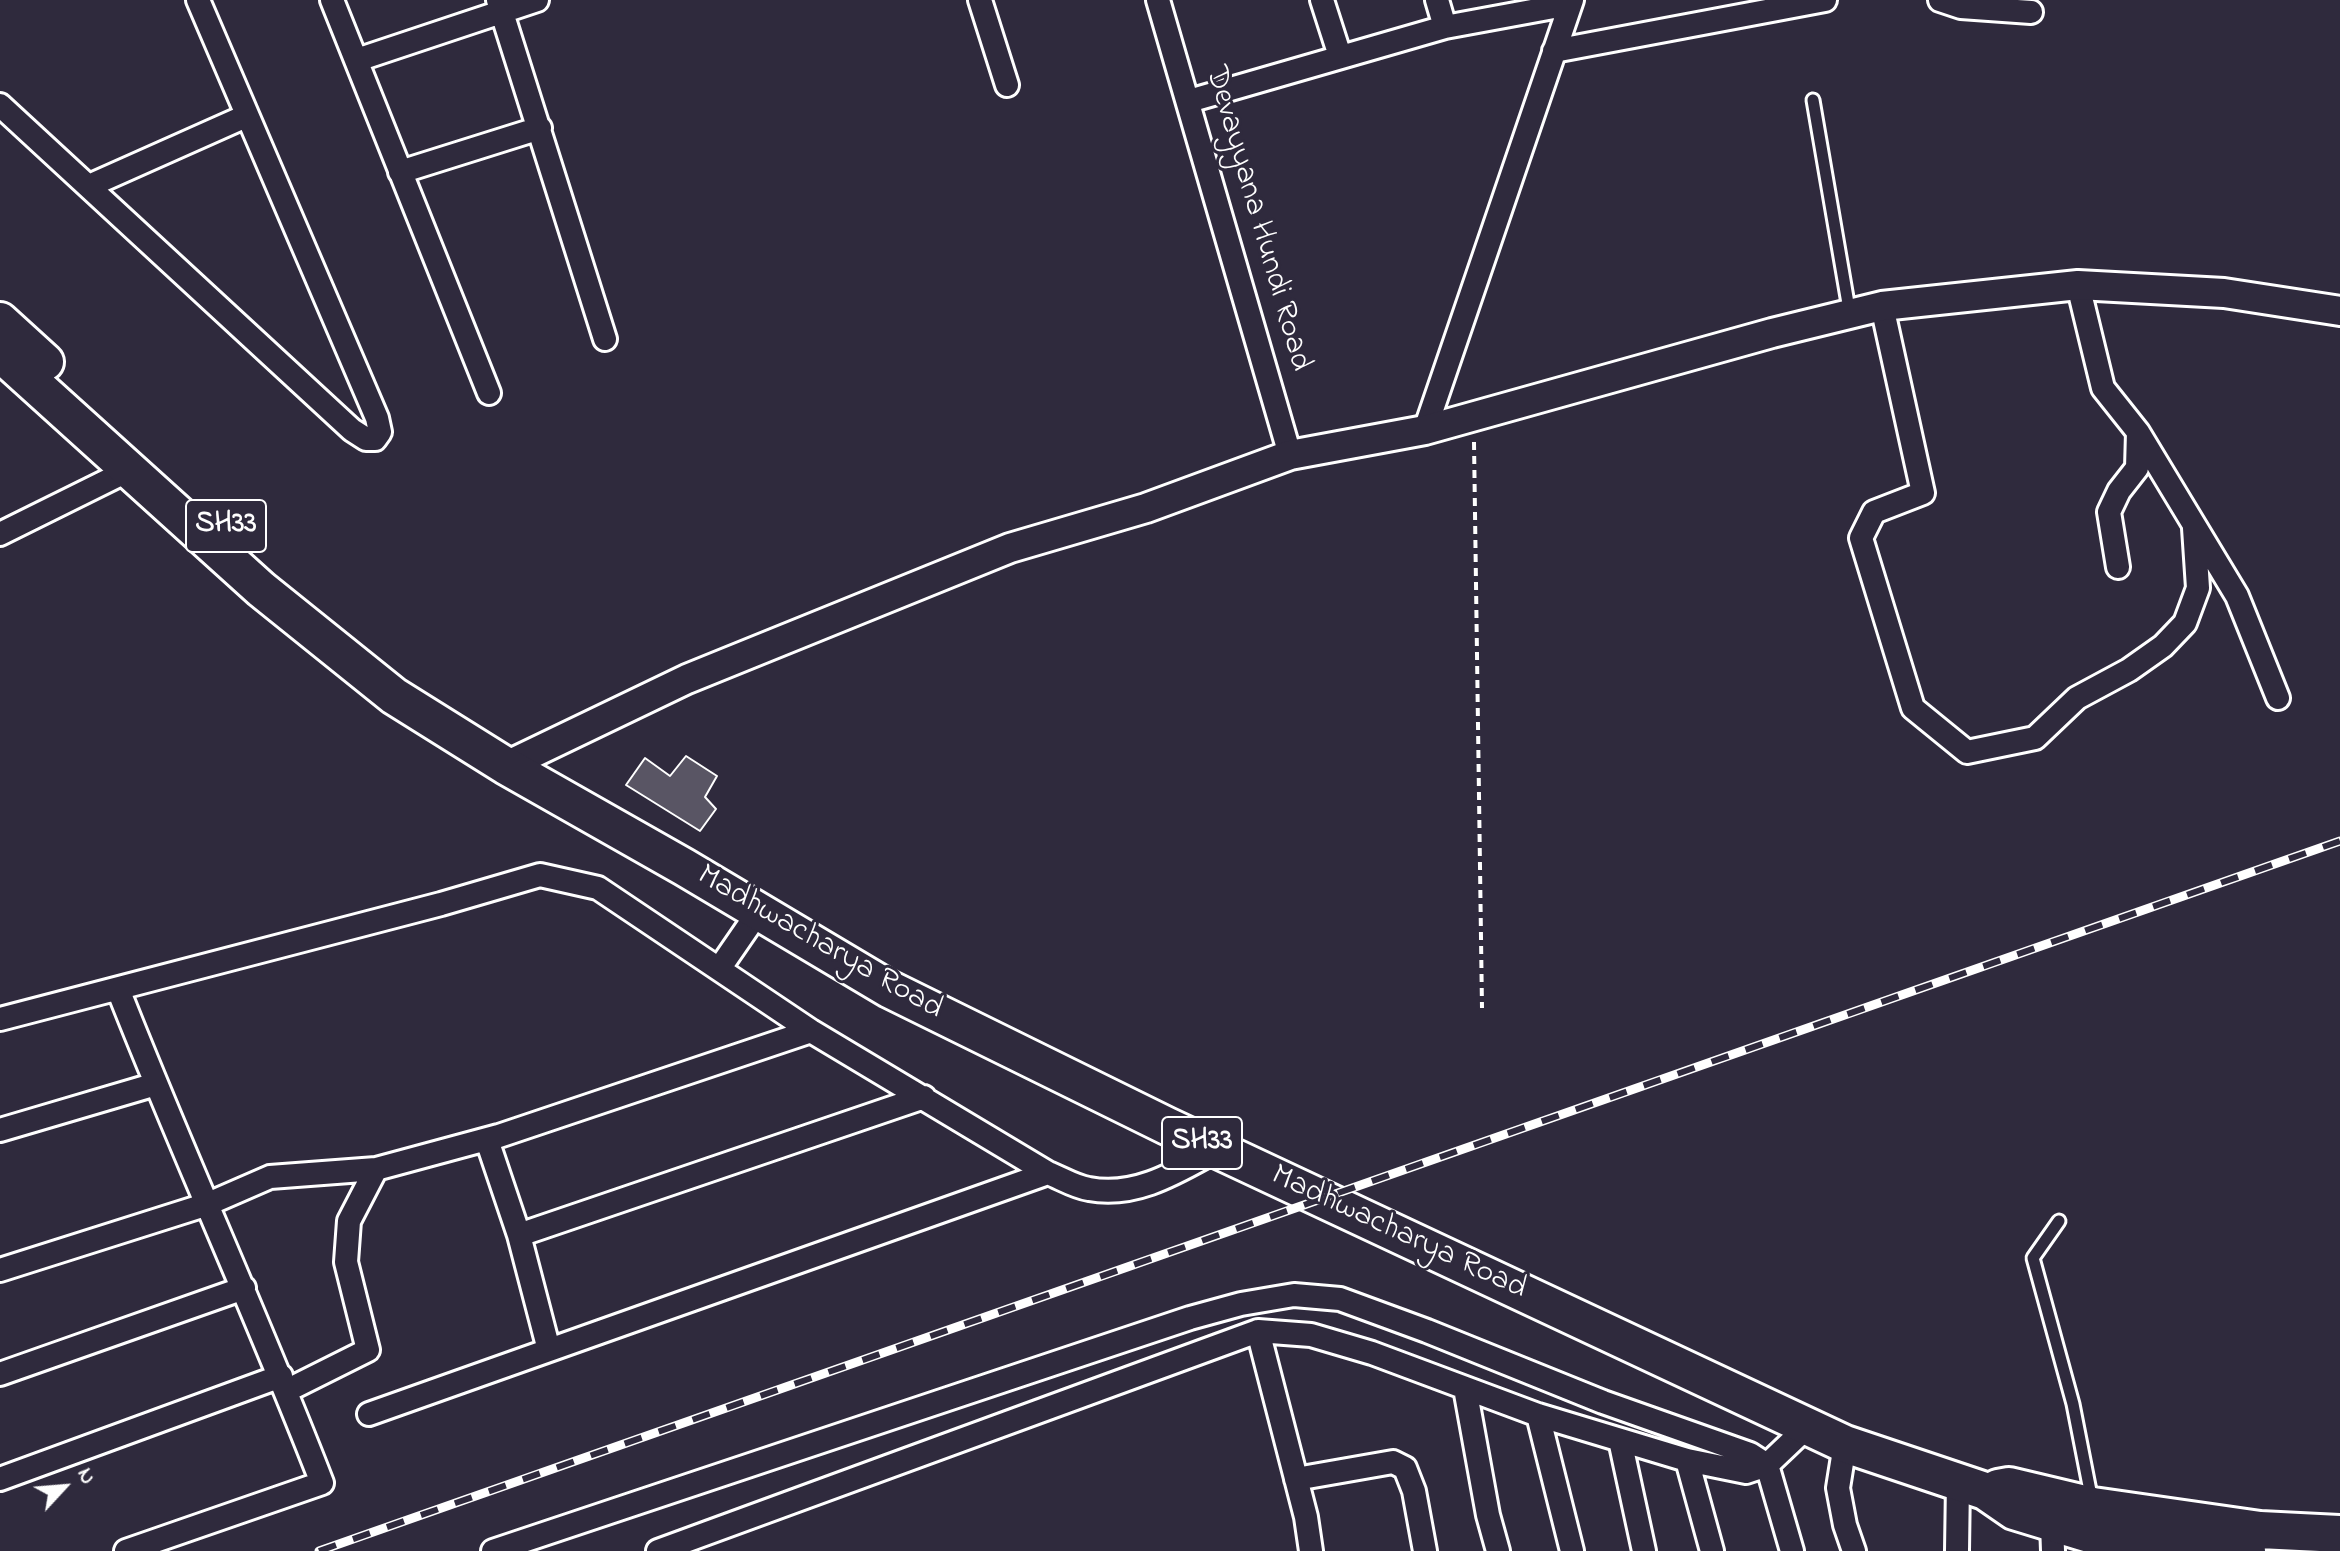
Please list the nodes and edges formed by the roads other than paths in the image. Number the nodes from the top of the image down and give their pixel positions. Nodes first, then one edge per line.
1 (198, 0) edge
2 (332, 0) edge
3 (537, 0) edge
4 (980, 0) edge
5 (1158, 0) edge
6 (1322, 0) edge
7 (1437, 0) edge
8 (1825, 0) edge
9 (1940, 0) edge
10 (1571, 2) edge
11 (499, 6) edge
12 (2031, 12) dead end
13 (1445, 27) junction
14 (1554, 51) junction
15 (1340, 56) junction
16 (357, 60) junction
17 (1007, 85) dead end
18 (1813, 100) dead end
19 (1189, 101) junction
20 (0, 105) edge
21 (246, 116) junction
22 (540, 128) junction
23 (400, 172) junction
24 (89, 186) junction
25 (2078, 285) junction
26 (1882, 306) junction
27 (2340, 311) edge
28 (1850, 316) junction
29 (0, 321) edge
30 (605, 339) dead end
31 (0, 353) edge
32 (489, 393) dead end
33 (1425, 430) junction
34 (2138, 432) junction
35 (1290, 455) junction
36 (129, 470) junction
37 (2194, 528) junction
38 (0, 534) edge
39 (2118, 567) dead end
40 (2278, 698) dead end
41 (451, 730) junction
42 (506, 766) junction
43 (759, 911) junction
44 (719, 969) junction
45 (118, 989) junction
46 (0, 1019) edge
47 (811, 1031) junction
48 (156, 1084) junction
49 (924, 1097) junction
50 (0, 1130) edge
51 (500, 1136) junction
52 (1217, 1150) junction
53 (376, 1169) junction
54 (1048, 1173) junction
55 (208, 1204) junction
56 (2059, 1221) dead end
57 (519, 1235) junction
58 (0, 1270) edge
59 (244, 1288) junction
60 (1258, 1331) junction
61 (549, 1350) junction
62 (0, 1374) edge
63 (283, 1384) junction
64 (1465, 1388) junction
65 (369, 1414) dead end
66 (1538, 1415) junction
67 (1807, 1427) junction
68 (1620, 1440) junction
69 (1845, 1444) junction
70 (1687, 1460) junction
71 (1767, 1465) junction
72 (0, 1479) edge
73 (1296, 1479) junction
74 (1971, 1487) junction
75 (2093, 1506) junction
76 (2340, 1534) edge
77 (2052, 1537) edge
78 (2154, 1546) edge
79 (126, 1551) edge
80 (493, 1551) edge
81 (658, 1551) edge
82 (1311, 1551) edge
83 (1425, 1551) edge
84 (1498, 1551) edge
85 (1572, 1551) edge
86 (1644, 1551) edge
87 (1712, 1551) edge
88 (1792, 1551) edge
89 (1854, 1551) edge
90 (1957, 1551) edge
91 (2247, 1551) edge

1 - 21 street
2 - 16 street
3 - 11 street
4 - 17 street
5 - 19 street, Devayyana Hundi Road
6 - 15 street
7 - 13 street
8 - 14 street
9 - 12 street
10 - 13 street
10 - 14 street
11 - 16 street
11 - 22 street
13 - 15 street
14 - 33 street
15 - 19 street
16 - 23 street
18 - 28 lane
19 - 35 street, Devayyana Hundi Road
20 - 24 street
21 - 24 street
21 - 24 street
22 - 23 street
22 - 30 street
23 - 32 street
25 - 26 street
25 - 27 street
25 - 34 street
26 - 28 street
26 - 37 street
28 - 33 street
29 - 41 main road, Madhwacharya Road / SH33
31 - 36 main road, Madhwacharya Road
33 - 35 street
34 - 37 street
34 - 39 street
35 - 42 street
36 - 38 street
36 - 41 main road, Madhwacharya Road
37 - 40 street
41 - 42 main road, Madhwacharya Road / SH33
42 - 43 main road, Madhwacharya Road / SH33
43 - 44 street
43 - 52 main road, Madhwacharya Road / SH33
44 - 45 street
44 - 47 street
45 - 46 street
45 - 48 street
47 - 49 street
47 - 51 street
48 - 50 street
48 - 55 street
49 - 54 street
49 - 57 street
51 - 53 street
51 - 57 street
52 - 54 street
52 - 67 main road, Madhwacharya Road / SH33
53 - 55 street
53 - 63 street
54 - 61 street
55 - 58 street
55 - 59 street
56 - 75 lane
57 - 61 street
59 - 62 street
59 - 63 street
60 - 64 street
60 - 73 street
60 - 81 street
61 - 65 street
63 - 72 street
63 - 79 street
64 - 66 street
64 - 84 street
66 - 68 street
66 - 85 street
67 - 69 main road, Madhwacharya Road / SH33
67 - 71 street
68 - 70 street
68 - 86 street
69 - 74 main road, Madhwacharya Road / SH33
69 - 89 street
70 - 71 street
70 - 87 street
71 - 80 street
71 - 88 street
73 - 82 street
73 - 83 street
74 - 75 main road, Madhwacharya Road
74 - 77 main road, Madhwacharya Road / SH33
74 - 90 street
75 - 76 main road, Madhwacharya Road
77 - 78 main road, Madhwacharya Road / SH33
78 - 91 main road, Madhwacharya Road / SH33

